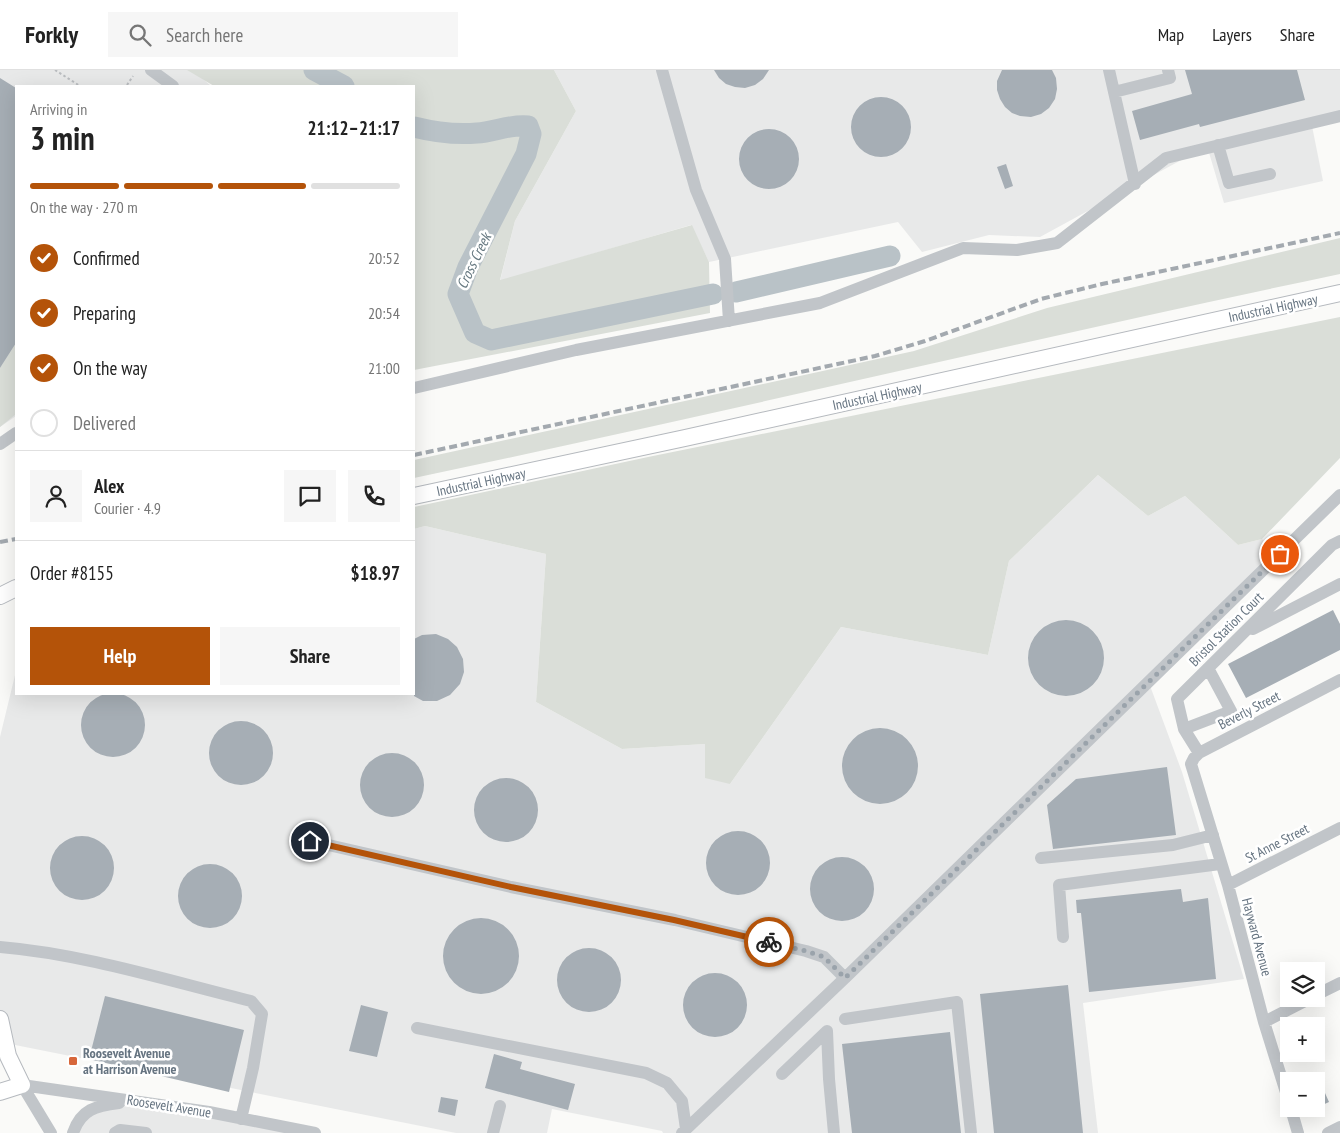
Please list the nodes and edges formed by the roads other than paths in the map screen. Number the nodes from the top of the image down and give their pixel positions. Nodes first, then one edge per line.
1 (151, 70) edge
2 (662, 70) edge
3 (1109, 70) edge
4 (1168, 70) edge
5 (172, 85) edge
6 (1114, 92) junction
7 (1340, 116) edge
8 (1218, 145) junction
9 (1270, 174) dead end
10 (1135, 184) junction
11 (1340, 293) edge
12 (728, 321) junction
13 (415, 388) edge
14 (15, 434) edge
15 (0, 444) edge
16 (1340, 495) edge
17 (415, 496) edge
18 (1340, 541) edge
19 (1340, 584) edge
20 (15, 588) edge
21 (0, 596) edge
22 (1242, 635) junction
23 (1208, 668) junction
24 (1340, 680) edge
25 (1186, 731) junction
26 (1199, 753) junction
27 (1340, 828) edge
28 (1213, 835) junction
29 (310, 841) dead end
30 (1041, 858) dead end
31 (1220, 864) junction
32 (1228, 886) junction
33 (1063, 937) dead end
34 (0, 947) edge
35 (845, 978) junction
36 (1340, 983) edge
37 (1325, 990) edge
38 (1293, 1007) edge
39 (0, 1019) edge
40 (845, 1019) dead end
41 (1264, 1022) junction
42 (417, 1028) dead end
43 (1280, 1073) edge
44 (782, 1074) dead end
45 (0, 1080) edge
46 (22, 1086) junction
47 (0, 1092) edge
48 (139, 1101) junction
49 (500, 1106) dead end
50 (1293, 1117) edge
51 (247, 1124) edge
52 (1340, 1127) edge
53 (684, 1131) edge
54 (51, 1133) edge
55 (73, 1133) edge
56 (115, 1133) edge
57 (146, 1133) edge
58 (315, 1133) edge
59 (493, 1133) edge
60 (834, 1133) edge
61 (972, 1133) edge
62 (1298, 1133) edge
63 (1328, 1133) edge

1 - 5 street
2 - 12 street
3 - 6 street
4 - 6 street
6 - 10 street
7 - 8 street
8 - 9 street
8 - 10 street
10 - 12 street
11 - 17 main road, Industrial Highway
12 - 13 street
14 - 15 street
16 - 35 street
18 - 22 street, Bristol Station Court
19 - 22 street
20 - 21 main road
22 - 23 street, Bristol Station Court
23 - 25 street, Bristol Station Court
23 - 25 street
24 - 26 street, Beverly Street
25 - 26 street, Bristol Station Court
26 - 28 street, Hayward Avenue
27 - 32 street, St Anne Street
28 - 30 street
28 - 31 street, Hayward Avenue
29 - 35 street
31 - 32 street, Hayward Avenue
31 - 33 street
32 - 41 street, Hayward Avenue
34 - 51 street
35 - 53 street
36 - 37 street
38 - 41 street
39 - 46 main road
40 - 61 street
41 - 43 street, Hayward Avenue
42 - 53 street
44 - 60 street
45 - 46 main road, Roosevelt Avenue
46 - 47 main road, Roosevelt Avenue
46 - 48 street, Roosevelt Avenue
46 - 54 street
48 - 51 street, Roosevelt Avenue
48 - 55 street
49 - 59 street
50 - 62 street
51 - 58 street, Roosevelt Avenue
52 - 63 street
56 - 57 street

